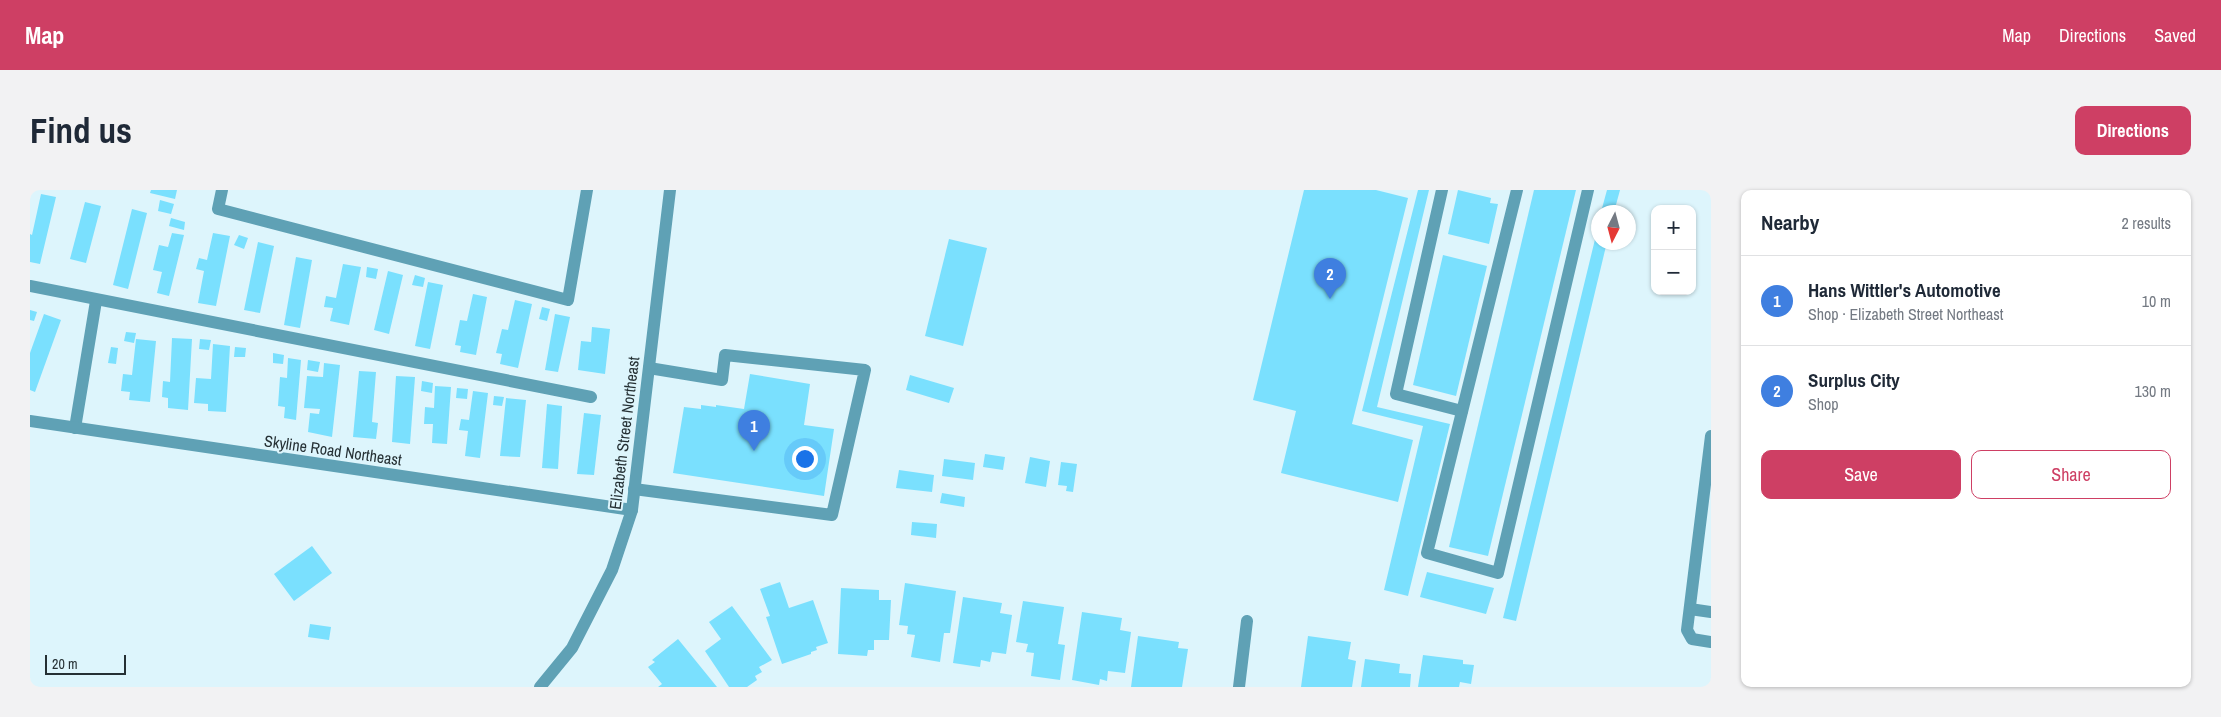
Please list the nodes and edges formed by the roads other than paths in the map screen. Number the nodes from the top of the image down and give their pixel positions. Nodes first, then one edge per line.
1 (222, 190) edge
2 (588, 190) edge
3 (670, 190) edge
4 (1442, 190) edge
5 (1517, 190) edge
6 (1588, 190) edge
7 (30, 286) edge
8 (96, 301) junction
9 (649, 368) junction
10 (591, 397) dead end
11 (1462, 412) junction
12 (30, 421) edge
13 (75, 428) junction
14 (1711, 442) edge
15 (634, 489) junction
16 (632, 510) junction
17 (1690, 609) junction
18 (1711, 612) edge
19 (1247, 621) dead end
20 (1711, 642) edge
21 (540, 687) edge
22 (1239, 687) edge

1 - 2 street
3 - 9 street, Elizabeth Street Northeast
4 - 11 street
5 - 11 street
6 - 11 street
7 - 8 street
8 - 10 street
8 - 13 street
9 - 15 street, Elizabeth Street Northeast
9 - 15 street
12 - 13 street, Skyline Road Northeast
13 - 16 street, Skyline Road Northeast
14 - 17 street
15 - 16 street, Elizabeth Street Northeast
16 - 21 street, Elizabeth Street Northeast
17 - 18 street
17 - 20 street
19 - 22 street

